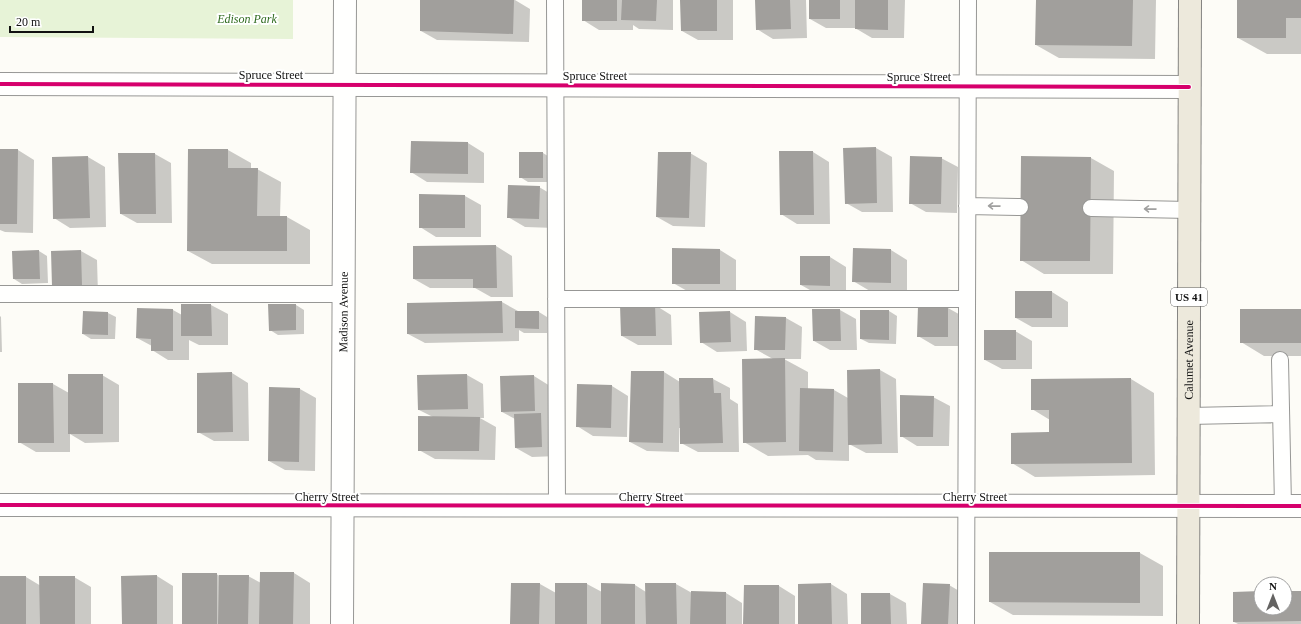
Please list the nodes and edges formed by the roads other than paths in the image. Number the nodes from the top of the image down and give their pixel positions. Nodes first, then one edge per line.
1 (345, 0) edge
2 (555, 0) edge
3 (968, 0) edge
4 (1190, 0) edge
5 (0, 84) edge
6 (345, 86) junction
7 (555, 86) junction
8 (968, 87) junction
9 (1189, 87) junction
10 (967, 206) junction
11 (1020, 207) dead end
12 (1091, 208) dead end
13 (1189, 210) junction
14 (0, 294) edge
15 (344, 294) junction
16 (556, 299) junction
17 (967, 299) junction
18 (1280, 360) dead end
19 (1281, 414) junction
20 (1189, 416) junction
21 (0, 505) edge
22 (1292, 506) edge
23 (342, 507) junction
24 (558, 507) junction
25 (966, 507) junction
26 (1189, 507) junction
27 (342, 624) edge
28 (966, 624) edge
29 (1188, 624) edge

1 - 6 street, Madison Avenue
2 - 7 lane
3 - 8 lane
4 - 9 main road, Calumet Avenue / US 41
5 - 6 street, Spruce Street
6 - 7 street, Spruce Street
6 - 15 street, Madison Avenue
7 - 8 street, Spruce Street
7 - 16 lane
8 - 9 street, Spruce Street
8 - 10 lane
9 - 13 main road, Calumet Avenue / US 41
11 -> 10 lane
10 - 17 lane
13 -> 12 lane
13 - 20 main road, Calumet Avenue / US 41
14 - 15 lane
15 - 23 street, Madison Avenue
16 - 17 lane
16 - 24 lane
17 - 25 lane
18 - 19 lane
19 - 20 lane
19 - 22 lane
20 - 26 main road, Calumet Avenue / US 41
21 - 23 street, Cherry Street
22 - 26 street, Cherry Street
23 - 24 street, Cherry Street
23 - 27 street, Madison Avenue
24 - 25 street, Cherry Street
25 - 26 street, Cherry Street
25 - 28 lane
26 - 29 main road, Calumet Avenue / US 41

